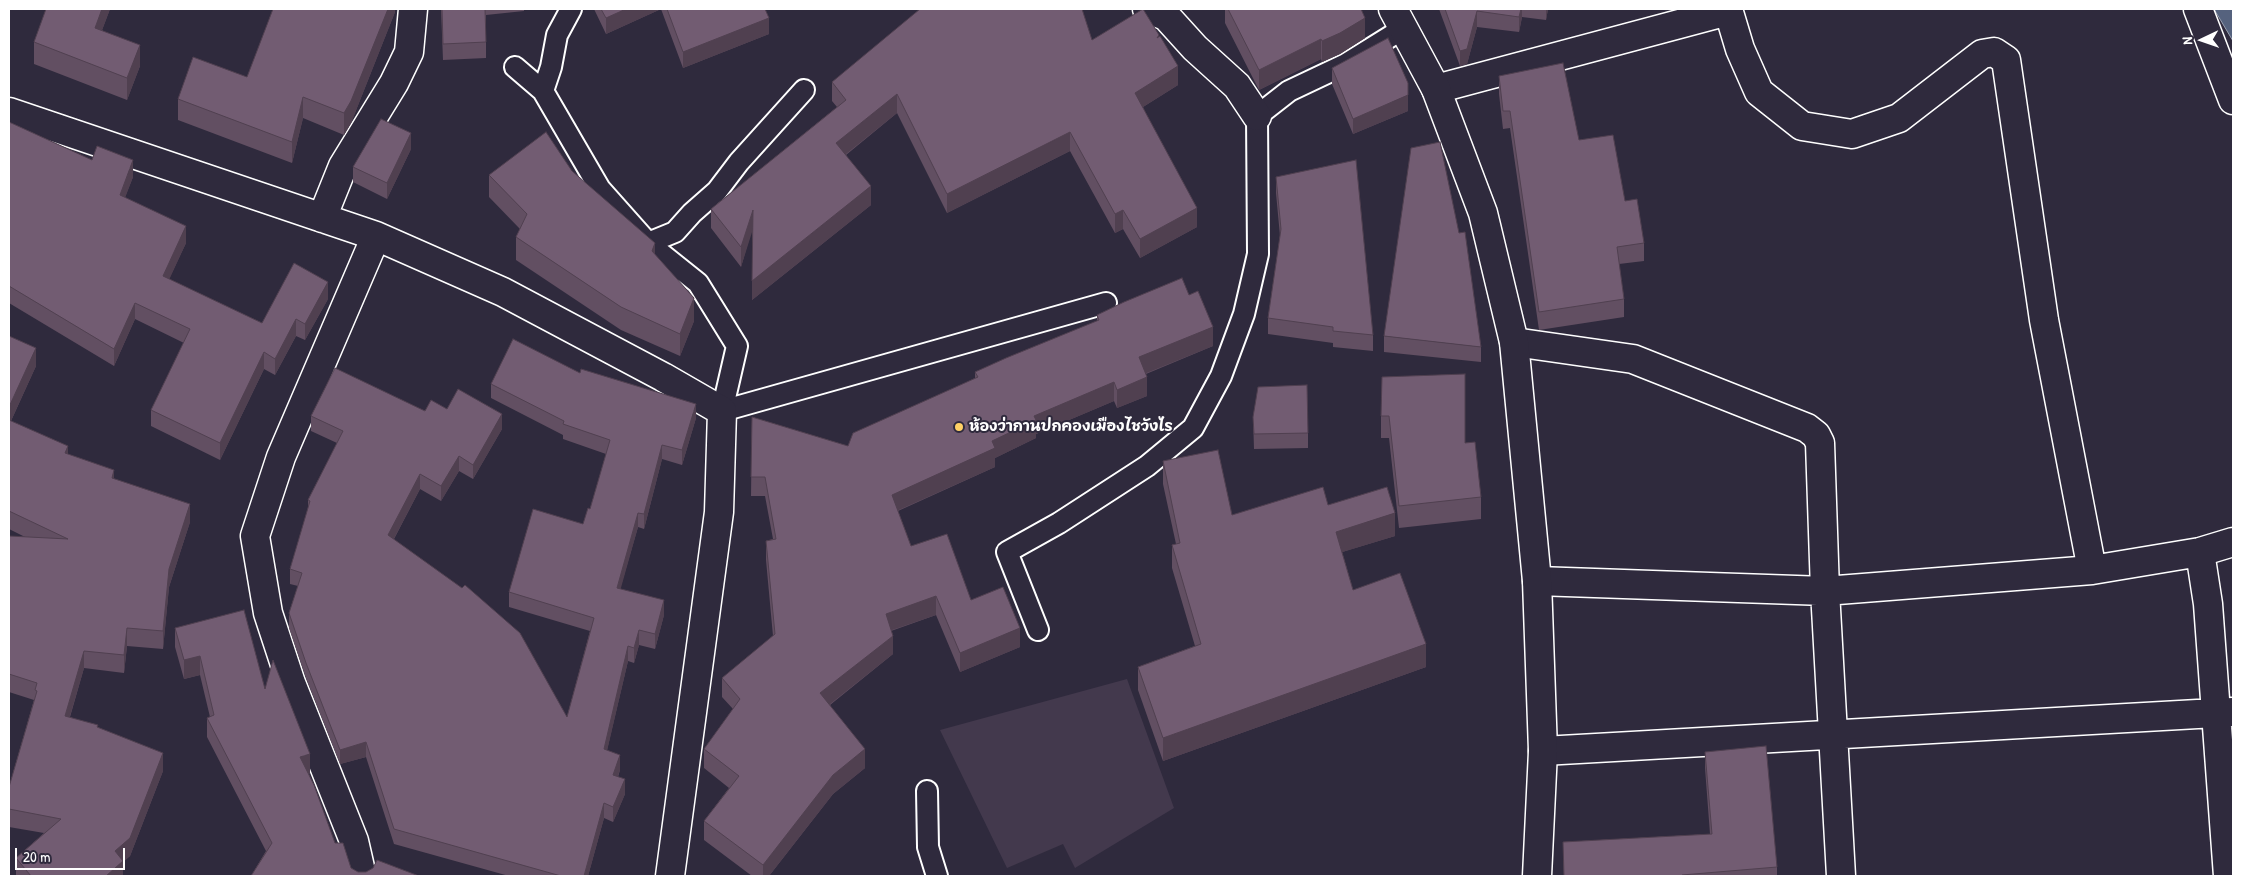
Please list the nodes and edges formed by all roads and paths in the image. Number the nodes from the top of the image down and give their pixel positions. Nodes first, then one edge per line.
1 (413, 9) edge
2 (571, 9) edge
3 (1147, 9) edge
4 (2198, 9) edge
5 (1728, 10) edge
6 (1398, 18) edge
7 (515, 67) dead end
8 (1436, 89) junction
9 (804, 90) dead end
10 (543, 91) junction
11 (2233, 100) edge
12 (9, 112) edge
13 (1257, 116) junction
14 (322, 218) junction
15 (376, 236) junction
16 (648, 244) junction
17 (1106, 302) dead end
18 (1514, 342) junction
19 (722, 411) junction
20 (2233, 542) edge
21 (2200, 552) junction
22 (2092, 570) junction
23 (1537, 581) junction
24 (1825, 591) junction
25 (1038, 630) dead end
26 (2224, 713) edge
27 (1832, 735) junction
28 (1543, 752) junction
29 (927, 791) dead end
30 (362, 876) edge
31 (670, 876) edge
32 (937, 876) edge
33 (1537, 876) edge
34 (1841, 876) edge
35 (2228, 876) edge

1 - 14 street
2 - 10 lane
3 - 13 street
4 - 11 street
5 - 8 street
5 - 22 street
6 - 8 street
6 - 13 lane
7 - 10 lane
8 - 18 street
9 - 16 lane
10 - 16 lane
12 - 14 street
13 - 25 lane
14 - 15 street
15 - 19 street
15 - 30 street
16 - 19 lane
17 - 19 lane
18 - 23 street
18 - 24 street
19 - 31 street
20 - 21 street
21 - 22 street
21 - 26 street
22 - 24 street
23 - 24 street
23 - 28 street
24 - 27 street
26 - 27 street
26 - 35 street
27 - 28 street
27 - 34 street
28 - 33 street
29 - 32 lane

